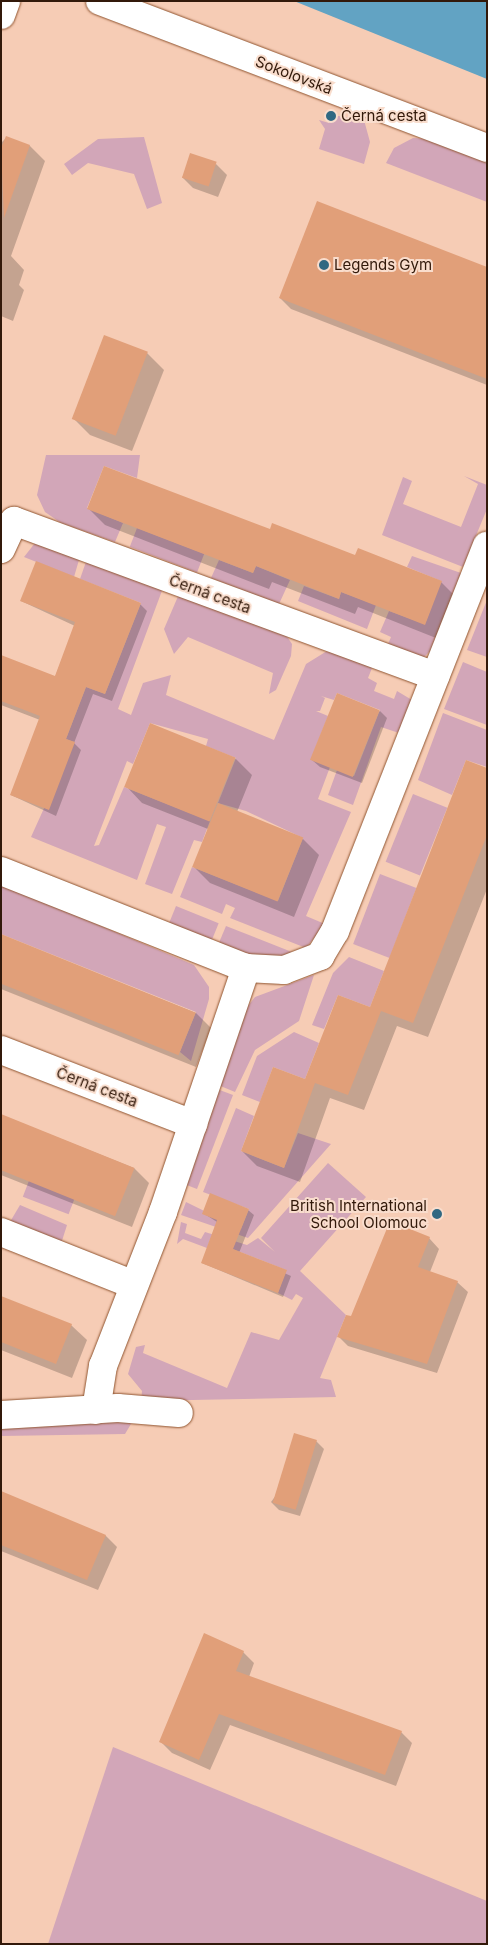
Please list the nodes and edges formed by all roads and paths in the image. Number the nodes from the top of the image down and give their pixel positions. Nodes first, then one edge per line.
1 (6, 1) edge
2 (100, 1) edge
3 (1, 15) edge
4 (487, 148) edge
5 (487, 546) edge
6 (1, 549) edge
7 (435, 676) junction
8 (1, 871) edge
9 (246, 968) junction
10 (1, 1050) edge
11 (193, 1124) junction
12 (1, 1232) edge
13 (134, 1285) junction
14 (96, 1410) junction
15 (179, 1413) dead end
16 (1, 1414) edge

1 - 3 street
2 - 4 street, Sokolovská
5 - 7 street
6 - 7 street, Černá cesta
7 - 9 street
8 - 9 street
9 - 11 street
10 - 11 street, Černá cesta
11 - 13 street
12 - 13 street
13 - 14 street
14 - 15 street
14 - 16 street

